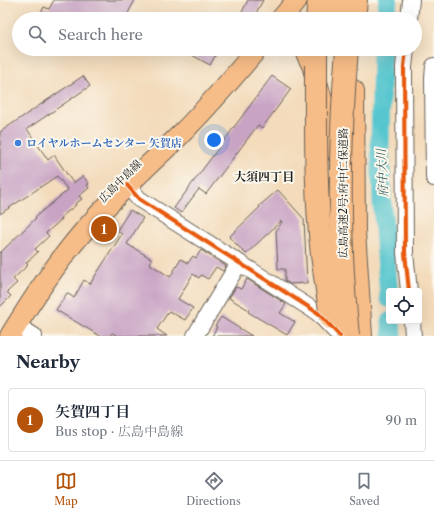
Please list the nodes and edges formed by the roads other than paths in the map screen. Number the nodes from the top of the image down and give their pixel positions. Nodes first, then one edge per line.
1 (292, 0) edge
2 (297, 0) edge
3 (319, 0) edge
4 (338, 0) edge
5 (352, 0) edge
6 (356, 0) edge
7 (412, 0) edge
8 (285, 12) edge
9 (287, 12) edge
10 (318, 12) edge
11 (337, 12) edge
12 (350, 12) edge
13 (355, 12) edge
14 (410, 12) edge
15 (250, 56) edge
16 (308, 56) edge
17 (316, 56) edge
18 (333, 56) edge
19 (347, 56) edge
20 (352, 56) edge
21 (405, 56) edge
22 (434, 66) edge
23 (434, 167) edge
24 (434, 178) edge
25 (127, 186) junction
26 (239, 263) junction
27 (409, 288) edge
28 (412, 324) edge
29 (335, 330) edge
30 (13, 331) edge
31 (34, 336) edge
32 (195, 336) edge
33 (348, 336) edge
34 (357, 336) edge
35 (361, 336) edge
36 (413, 336) edge

1 - 8 main road
2 - 9 main road
3 - 10 highway
4 - 11 highway
5 - 12 highway
6 - 13 highway
7 - 14 street
15 - 25 main road, 広島中島線
16 - 34 main road
17 - 29 highway, bridge
18 - 29 highway, 広島高速2号;府中仁保道路, bridge
19 - 33 highway, 広島高速2号;府中仁保道路, bridge
20 - 35 highway
21 - 27 street
22 - 23 street
23 - 24 street
25 - 26 street
25 - 30 main road, 広島中島線
26 - 29 street
26 - 32 street
28 - 36 street
30 - 31 street

